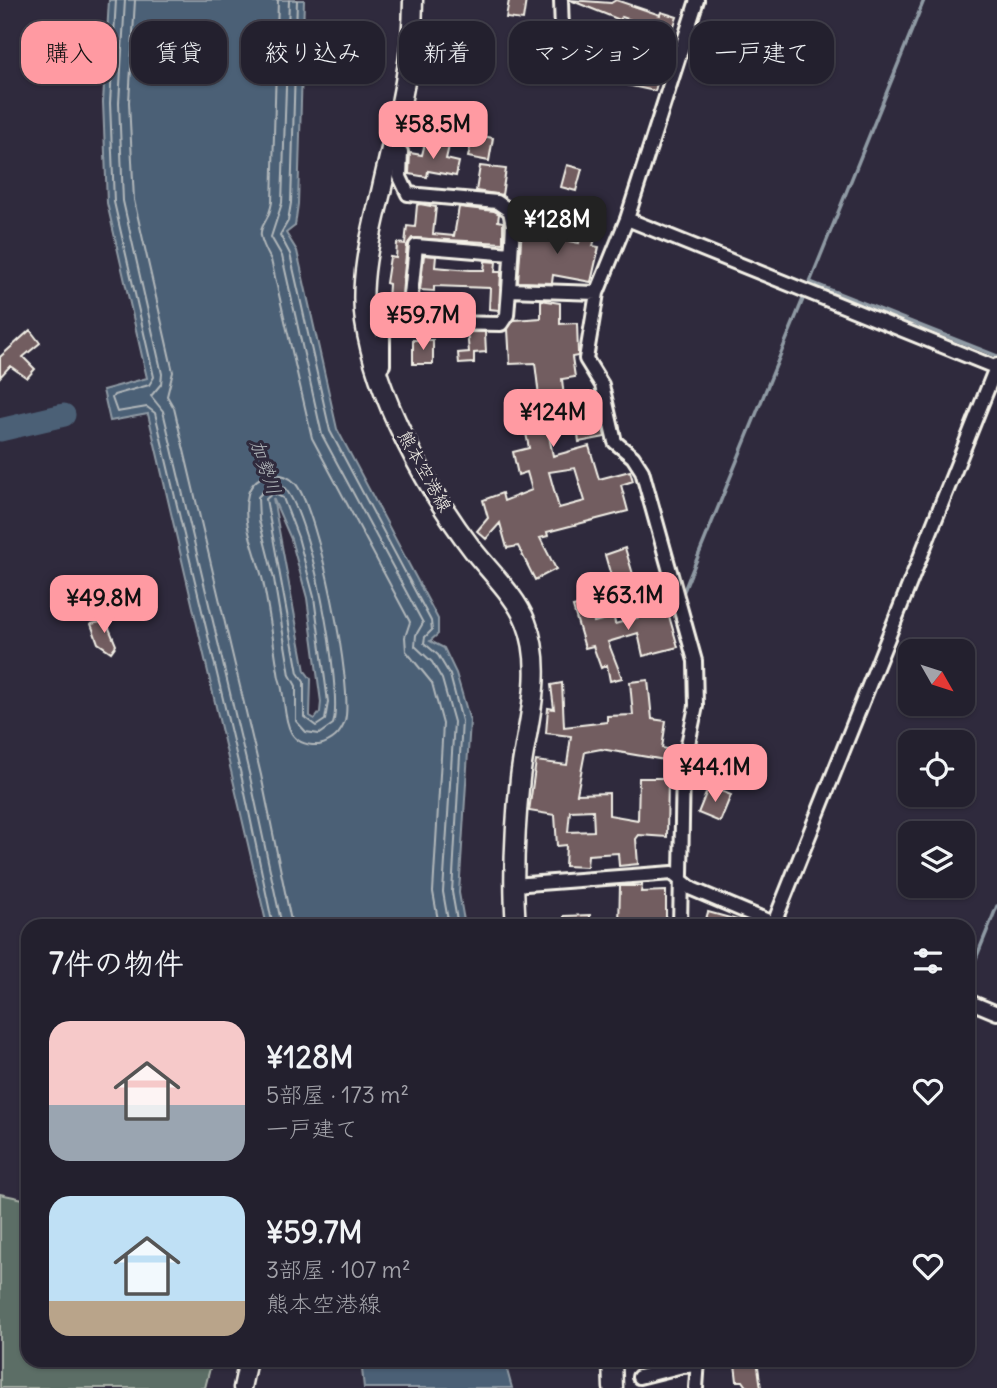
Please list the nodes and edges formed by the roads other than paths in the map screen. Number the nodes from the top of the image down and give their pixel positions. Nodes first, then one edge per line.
1 (414, 0) edge
2 (561, 0) edge
3 (697, 0) edge
4 (562, 21) edge
5 (391, 147) junction
6 (627, 219) junction
7 (511, 254) junction
8 (509, 290) junction
9 (597, 293) junction
10 (411, 295) dead end
11 (997, 367) edge
12 (377, 371) junction
13 (680, 878) junction
14 (513, 885) junction
15 (515, 919) edge
16 (680, 919) edge
17 (765, 919) edge
18 (779, 919) edge
19 (975, 1004) edge
20 (997, 1013) edge
21 (246, 1367) edge
22 (612, 1367) edge
23 (678, 1367) edge
24 (698, 1367) edge
25 (639, 1377) dead end
26 (242, 1388) edge
27 (613, 1388) edge
28 (695, 1388) edge

1 - 5 main road, 熊本空港線
2 - 4 street
3 - 6 street
5 - 7 street
5 - 12 main road, 熊本空港線
6 - 9 street
6 - 11 street
7 - 8 street
7 - 10 street
8 - 9 street
8 - 12 street
9 - 13 street
11 - 18 street
12 - 14 main road, 熊本空港線
13 - 14 street
13 - 16 street
13 - 17 street
14 - 15 main road, 熊本空港線
19 - 20 street
21 - 26 street
22 - 27 main road
23 - 25 street
24 - 28 street

